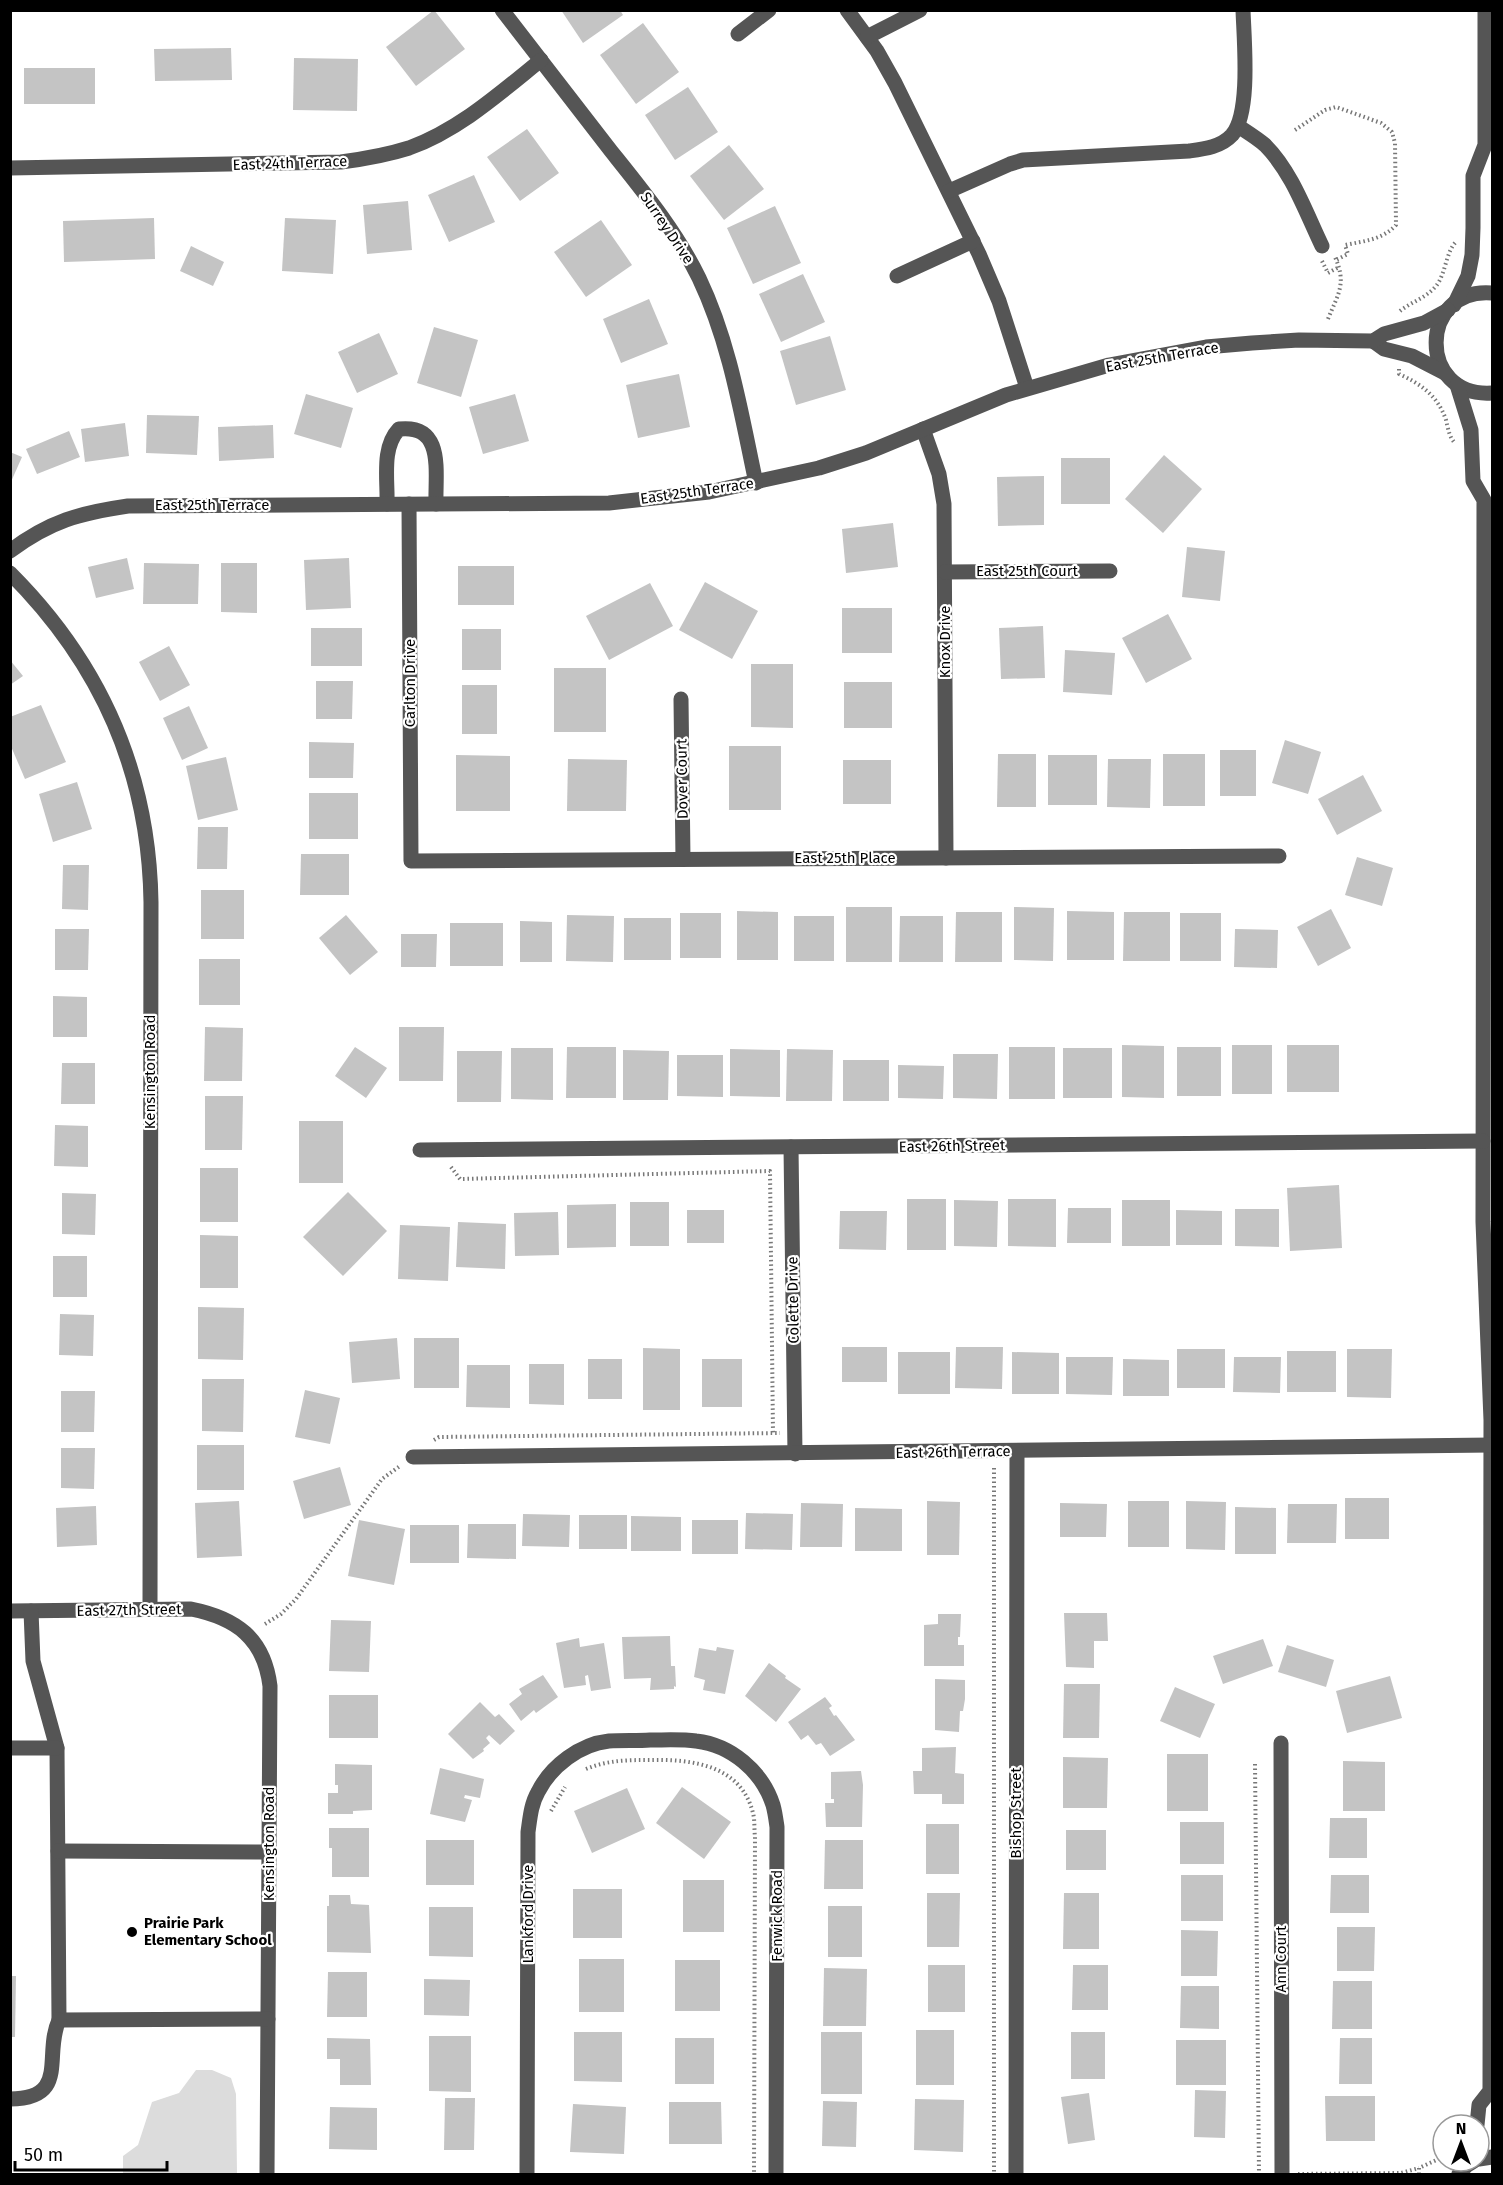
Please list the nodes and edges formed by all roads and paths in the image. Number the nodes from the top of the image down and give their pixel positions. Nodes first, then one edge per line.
1 (502, 10) edge
2 (769, 10) edge
3 (847, 10) edge
4 (920, 10) edge
5 (1243, 10) edge
6 (1485, 10) edge
7 (738, 34) dead end
8 (867, 37) junction
9 (541, 60) junction
10 (1238, 126) junction
11 (1295, 130) dead end
12 (1485, 145) junction
13 (1492, 161) edge
14 (10, 168) edge
15 (949, 191) junction
16 (973, 241) junction
17 (1452, 245) dead end
18 (1325, 251) junction
19 (1336, 260) junction
20 (1339, 267) junction
21 (897, 276) dead end
22 (1492, 293) edge
23 (1451, 307) junction
24 (1400, 310) dead end
25 (1328, 319) dead end
26 (1373, 341) junction
27 (1445, 373) junction
28 (1399, 374) dead end
29 (1457, 385) junction
30 (1027, 388) junction
31 (1492, 393) edge
32 (923, 429) junction
33 (1452, 440) dead end
34 (756, 483) junction
35 (1492, 487) edge
36 (1484, 500) junction
37 (387, 504) junction
38 (409, 504) junction
39 (436, 504) junction
40 (10, 550) edge
41 (1110, 571) dead end
42 (945, 572) junction
43 (10, 573) edge
44 (681, 699) dead end
45 (1279, 856) dead end
46 (946, 858) junction
47 (683, 859) junction
48 (411, 861) joint
49 (1488, 951) edge
50 (1483, 1141) junction
51 (791, 1147) junction
52 (427, 1150) joint
53 (773, 1433) junction
54 (795, 1433) junction
55 (1492, 1445) edge
56 (994, 1452) junction
57 (1017, 1452) junction
58 (771, 1454) junction
59 (795, 1454) junction
60 (413, 1457) junction
61 (150, 1609) junction
62 (10, 1611) edge
63 (31, 1611) junction
64 (265, 1624) dead end
65 (242, 1630) joint
66 (655, 1740) joint
67 (1281, 1743) dead end
68 (10, 1748) edge
69 (57, 1748) junction
70 (1491, 1749) edge
71 (1255, 1764) dead end
72 (581, 1772) dead end
73 (570, 1781) dead end
74 (548, 1817) dead end
75 (58, 1851) junction
76 (269, 1852) junction
77 (268, 2019) junction
78 (59, 2020) junction
79 (1491, 2092) edge
80 (10, 2099) edge
81 (1478, 2113) edge
82 (1431, 2162) edge
83 (1419, 2168) junction
84 (1282, 2174) edge
85 (267, 2175) edge
86 (527, 2175) edge
87 (754, 2175) edge
88 (776, 2175) edge
89 (994, 2175) edge
90 (1016, 2175) edge
91 (1259, 2175) edge
92 (1419, 2175) edge

1 - 9 street, Surrey Drive
2 - 7 street
3 - 8 street
4 - 8 street
5 - 10 street
6 - 12 street
8 - 15 street
9 - 14 street, East 24th Terrace
9 - 34 street, Surrey Drive
10 - 15 street
10 - 18 street
11 - 19 path
12 - 13 street
12 - 23 street
15 - 16 street
16 - 21 street
16 - 30 street
17 - 24 path
18 - 19 path
18 - 20 path
19 - 20 path
20 - 25 path
22 - 23 street, East 25th Terrace
23 - 26 street, East 25th Terrace
23 - 27 street
26 - 27 street, East 25th Terrace
26 - 30 street, East 25th Terrace
27 - 29 street
28 - 33 path
29 - 31 street
29 - 36 street
30 - 32 street, East 25th Terrace
32 - 34 street, East 25th Terrace
32 - 42 street, Knox Drive
34 - 39 street, East 25th Terrace
35 - 36 street
36 - 49 street
37 - 38 street, East 25th Terrace
37 - 39 street
37 - 40 street, East 25th Terrace
38 - 39 street, East 25th Terrace
38 - 48 street, Carlton Drive
41 - 42 street, East 25th Court
42 - 46 street, Knox Drive
43 - 61 street, Kensington Road
44 - 47 street, Dover Court
45 - 46 street, East 25th Place
46 - 47 street, East 25th Place
47 - 48 street, East 25th Place
49 - 50 street
50 - 51 street, East 26th Street
50 - 55 street
51 - 52 street, East 26th Street
51 - 54 street, Colette Drive
52 - 53 path
53 - 54 path
53 - 58 path
53 - 60 path
54 - 59 street, Colette Drive
55 - 57 street, East 26th Terrace
55 - 70 street
56 - 57 street, East 26th Terrace
56 - 59 street, East 26th Terrace
56 - 89 path
57 - 90 street, Bishop Street
58 - 59 street, East 26th Terrace
58 - 60 street, East 26th Terrace
60 - 64 path
61 - 63 street, East 27th Street
61 - 65 street, East 27th Street
62 - 63 street, East 27th Street
63 - 69 street
65 - 76 street, Kensington Road
66 - 86 street, Lankford Drive
66 - 88 street, Fenwick Road
67 - 84 street, Ann Court
68 - 69 street
69 - 75 street
70 - 79 street
71 - 91 path
72 - 87 path
73 - 74 path
75 - 76 street
75 - 78 street
76 - 77 street, Kensington Road
77 - 78 street
77 - 85 street, Kensington Road
78 - 80 street
79 - 81 street
82 - 83 path
83 - 84 path
83 - 92 path

